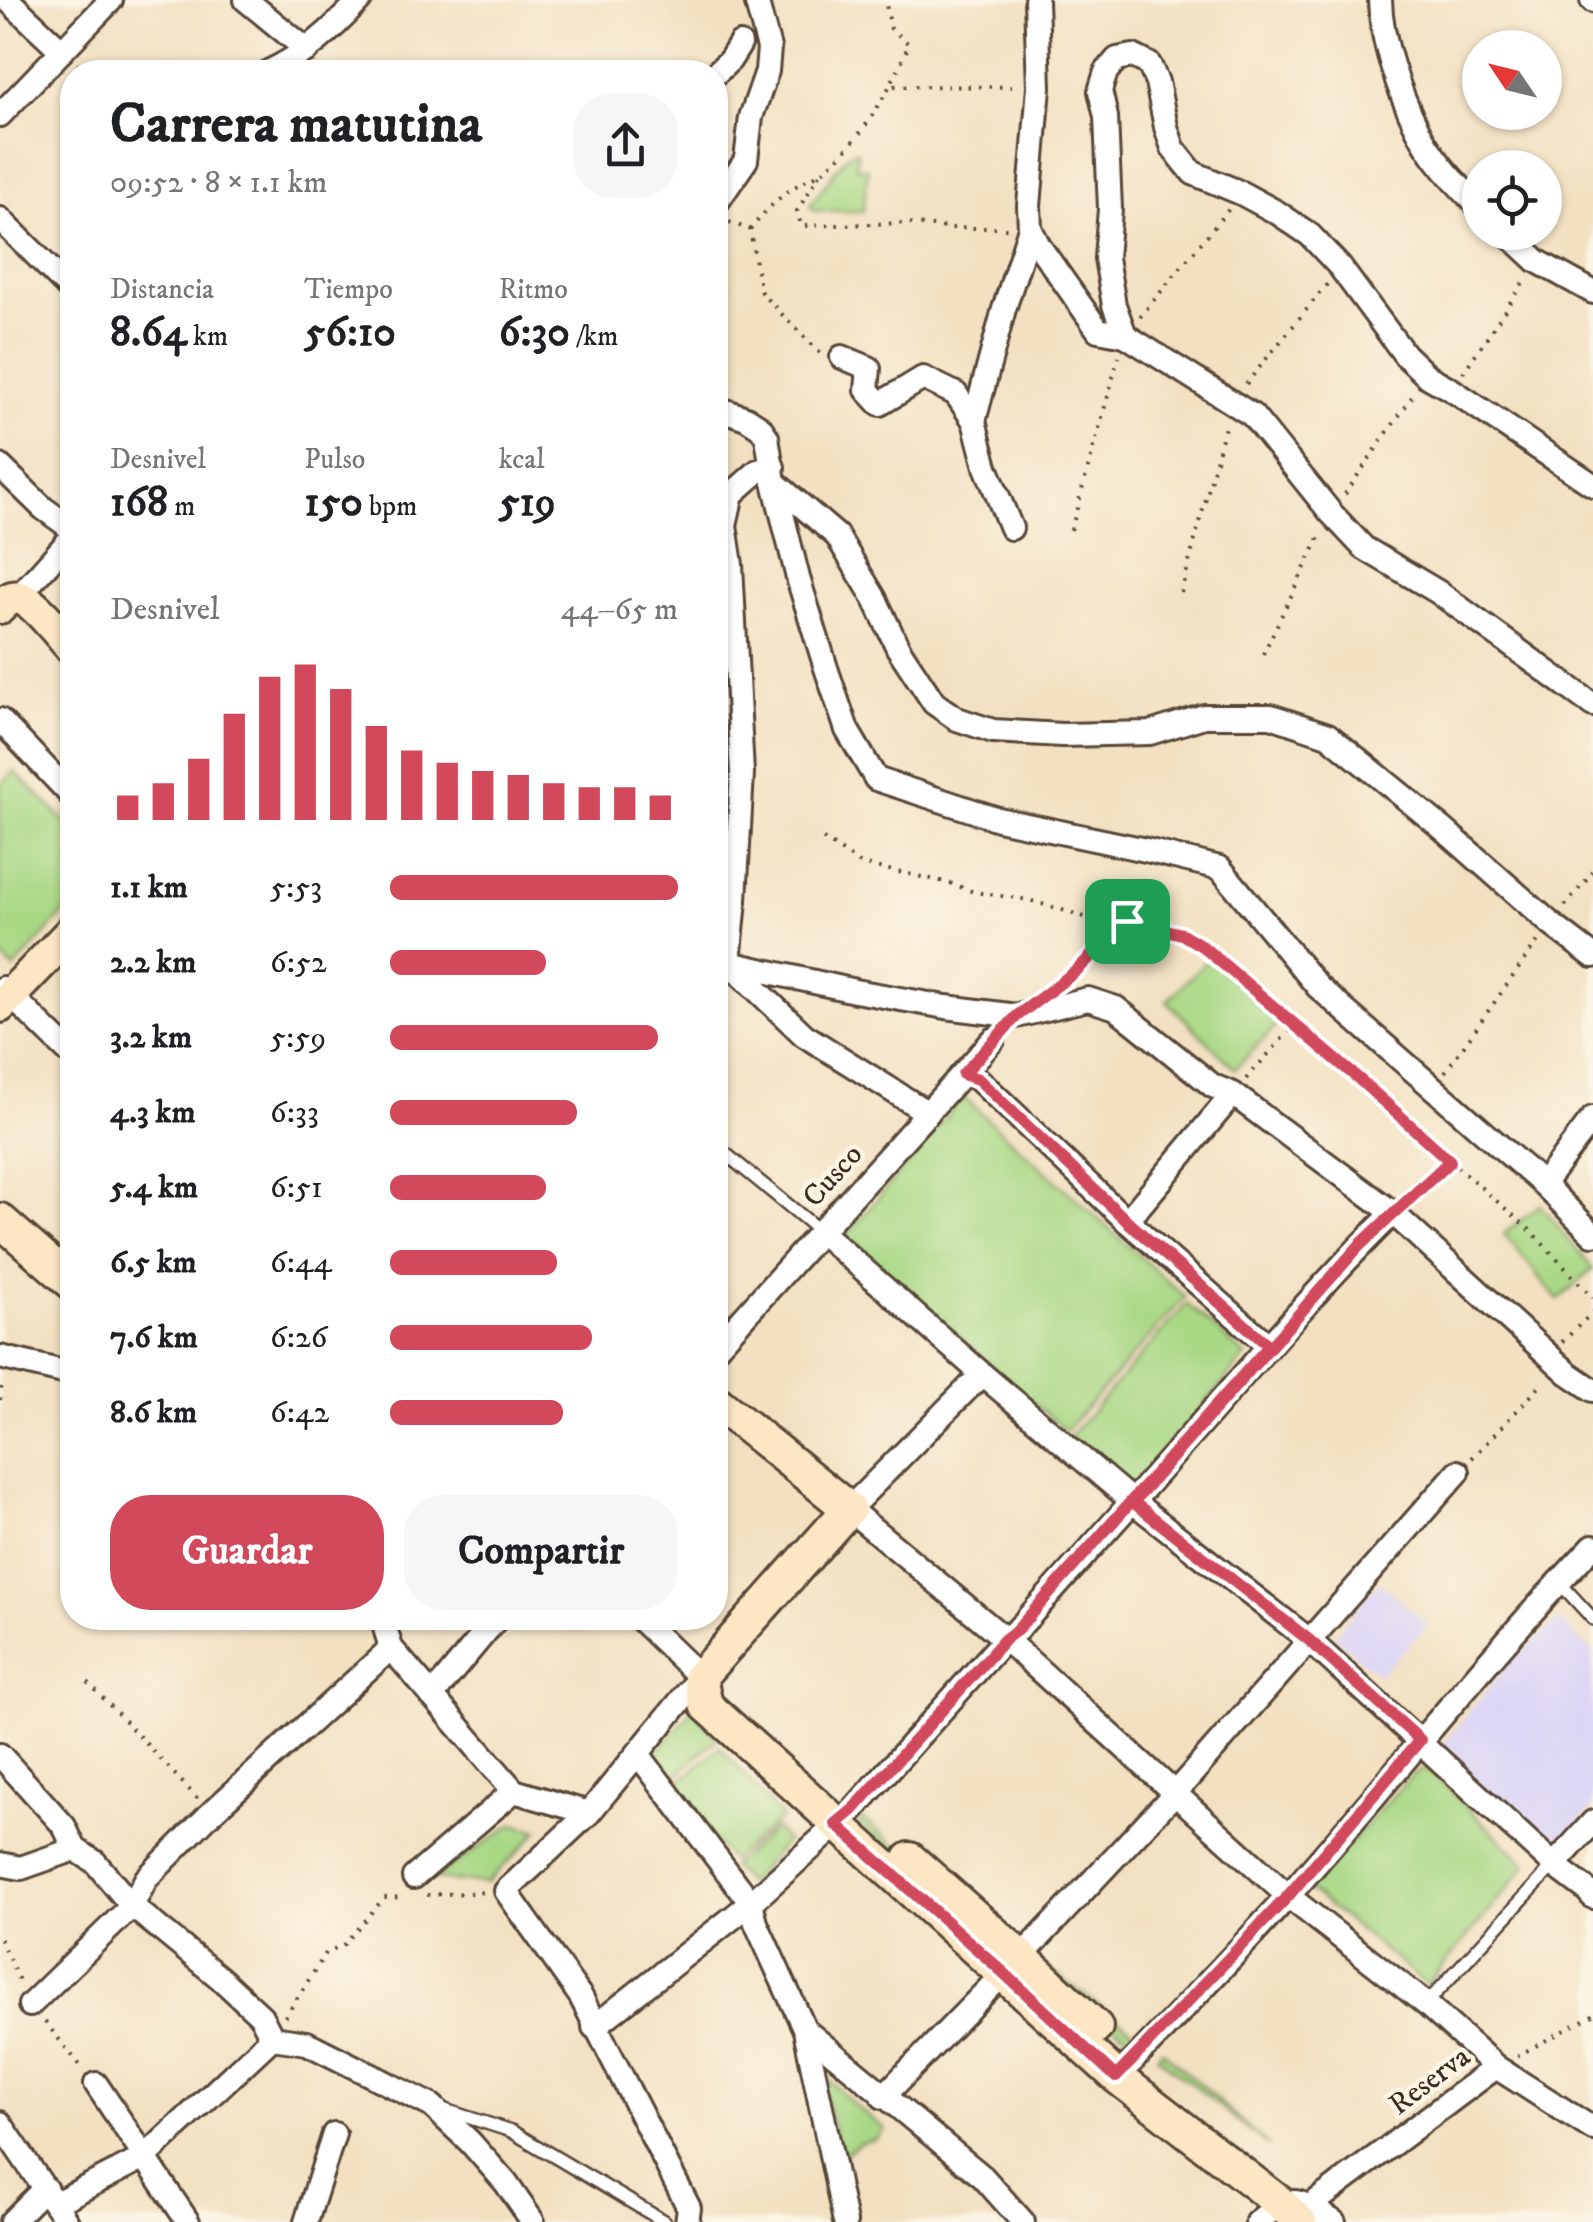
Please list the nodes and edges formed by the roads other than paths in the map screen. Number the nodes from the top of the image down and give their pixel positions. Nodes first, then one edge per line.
1 (8, 0) edge
2 (111, 0) edge
3 (246, 0) edge
4 (360, 0) edge
5 (756, 0) edge
6 (1036, 0) edge
7 (1380, 0) edge
8 (740, 44) dead end
9 (307, 50) junction
10 (62, 51) junction
11 (293, 60) edge
12 (728, 62) edge
13 (0, 115) edge
14 (728, 186) edge
15 (1462, 189) edge
16 (0, 219) edge
17 (1030, 228) junction
18 (1525, 250) edge
19 (60, 279) edge
20 (1593, 292) edge
21 (1125, 336) junction
22 (842, 357) road end
23 (728, 411) edge
24 (974, 421) junction
25 (0, 466) edge
26 (768, 473) junction
27 (1593, 486) edge
28 (728, 510) edge
29 (60, 519) edge
30 (1011, 528) dead end
31 (728, 545) edge
32 (60, 549) edge
33 (9, 602) edge
34 (60, 635) edge
35 (1593, 705) edge
36 (0, 720) edge
37 (60, 783) edge
38 (728, 934) edge
39 (60, 942) edge
40 (1593, 956) edge
41 (728, 964) edge
42 (728, 968) edge
43 (3, 996) edge
44 (994, 1040) dead end
45 (60, 1045) edge
46 (963, 1074) junction
47 (1234, 1094) junction
48 (928, 1114) junction
49 (1593, 1118) edge
50 (728, 1156) edge
51 (1543, 1184) junction
52 (1393, 1213) junction
53 (0, 1220) edge
54 (1127, 1221) junction
55 (821, 1232) junction
56 (1593, 1234) edge
57 (60, 1272) edge
58 (728, 1335) edge
59 (1269, 1346) junction
60 (0, 1357) edge
61 (60, 1371) edge
62 (982, 1374) junction
63 (1593, 1390) edge
64 (728, 1411) edge
65 (1458, 1472) road end
66 (1133, 1502) junction
67 (849, 1509) junction
68 (1593, 1546) edge
69 (1558, 1582) junction
70 (1593, 1619) edge
71 (386, 1630) edge
72 (487, 1630) edge
73 (651, 1630) edge
74 (1005, 1639) junction
75 (1309, 1640) junction
76 (392, 1648) junction
77 (700, 1677) junction
78 (432, 1696) junction
79 (1420, 1740) junction
80 (638, 1754) junction
81 (0, 1755) edge
82 (514, 1791) junction
83 (1174, 1794) junction
84 (589, 1812) junction
85 (845, 1817) junction
86 (1593, 1822) edge
87 (75, 1850) junction
88 (0, 1864) edge
89 (1554, 1865) junction
90 (417, 1886) road end
91 (1288, 1896) junction
92 (1593, 1898) edge
93 (750, 1903) junction
94 (132, 1906) junction
95 (1012, 1965) junction
96 (1426, 2004) junction
97 (30, 2005) road end
98 (594, 2027) junction
99 (805, 2030) junction
100 (272, 2038) junction
101 (1496, 2067) junction
102 (1124, 2069) junction
103 (96, 2084) road end
104 (883, 2097) junction
105 (432, 2106) junction
106 (0, 2123) edge
107 (1593, 2129) edge
108 (334, 2134) dead end
109 (145, 2158) junction
110 (56, 2204) edge
111 (1287, 2213) edge
112 (12, 2222) edge
113 (188, 2222) edge
114 (306, 2222) edge
115 (533, 2222) edge
116 (665, 2222) edge
117 (687, 2222) edge
118 (845, 2222) edge
119 (1023, 2222) edge
120 (1334, 2222) edge

1 - 10 street
2 - 10 street
3 - 9 street
4 - 9 street
5 - 14 street
6 - 17 street
7 - 15 street
8 - 12 street
9 - 11 street
10 - 13 street
16 - 19 street
17 - 21 street
17 - 24 street
18 - 20 street
21 - 27 street
21 - 35 street
22 - 24 street
23 - 26 street
24 - 30 street
25 - 29 street
26 - 28 street
26 - 40 street
26 - 51 street
31 - 38 street
32 - 33 street
33 - 34 street
36 - 37 street
39 - 43 street
41 - 47 street
42 - 48 street
43 - 45 street
44 - 46 street, Cusco
46 - 48 street, Cusco
46 - 54 street
47 - 52 street
47 - 54 street
48 - 55 street, Cusco
49 - 51 street
50 - 55 lane
51 - 56 street
52 - 59 street
52 - 63 street
53 - 57 street
54 - 59 street
55 - 58 street, Cusco
55 - 62 street
59 - 66 street
60 - 61 street
62 - 66 street
62 - 67 street
64 - 67 street
65 - 75 street
66 - 74 street
66 - 75 street
67 - 74 street
67 - 77 street
68 - 69 street
69 - 70 lane
69 - 79 street
71 - 76 street
72 - 78 street
73 - 77 street
74 - 83 street
74 - 85 street
75 - 79 street
75 - 83 street
76 - 78 street
76 - 94 street
77 - 80 street
77 - 85 street
78 - 82 street
79 - 89 street
79 - 91 street
80 - 84 street
80 - 93 street
81 - 87 street
82 - 84 street
82 - 90 street
83 - 91 street
83 - 95 street
84 - 98 street
85 - 93 street
85 - 95 street
86 - 89 street
87 - 88 street
87 - 94 street
89 - 92 street
89 - 96 lane
91 - 96 street
91 - 102 street
93 - 98 street
93 - 99 street
94 - 97 street
94 - 100 street
95 - 102 street
95 - 104 street
96 - 101 street
98 - 117 street
99 - 104 street
99 - 118 street
100 - 105 street
100 - 109 street
101 - 107 street
101 - 111 street, Reserva
102 - 111 street
103 - 109 street
104 - 119 street
105 - 115 street
105 - 116 lane
106 - 110 street
108 - 114 street
109 - 110 street
109 - 113 street
110 - 112 street
111 - 120 street

